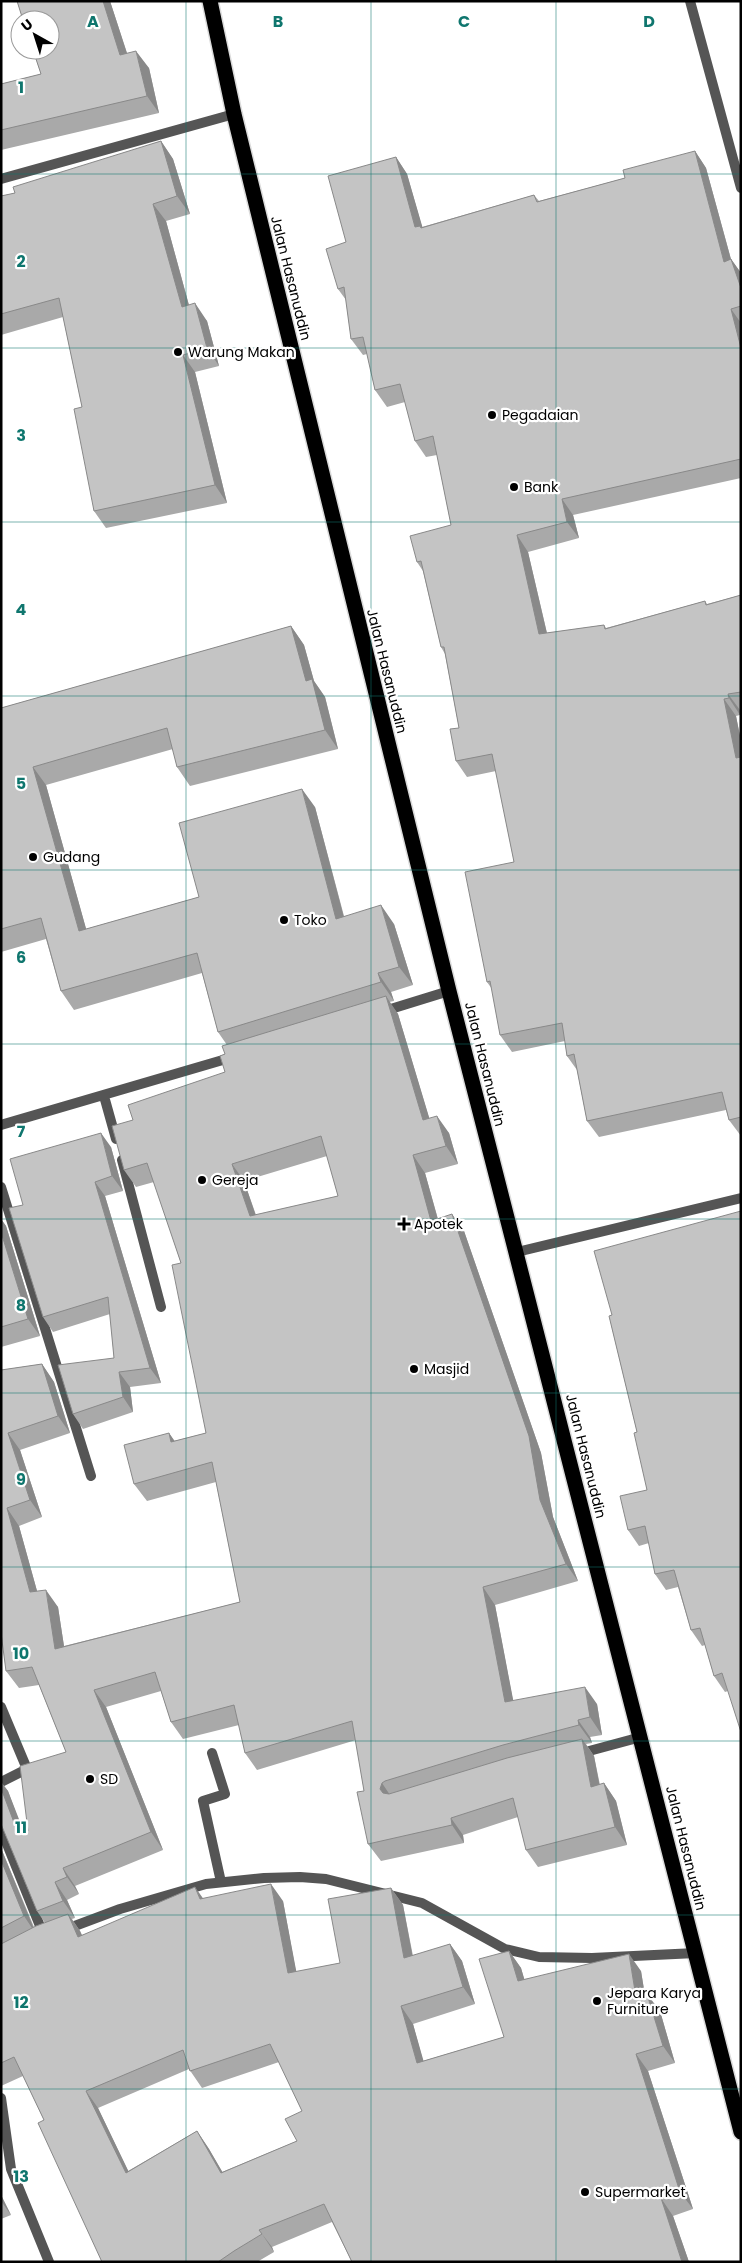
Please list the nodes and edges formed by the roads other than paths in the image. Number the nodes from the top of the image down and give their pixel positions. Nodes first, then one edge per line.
1 (210, 1) edge
2 (690, 1) edge
3 (234, 114) junction
4 (1, 179) edge
5 (741, 188) edge
6 (449, 991) junction
7 (375, 1014) edge
8 (244, 1054) edge
9 (104, 1096) junction
10 (1, 1125) edge
11 (1, 1187) edge
12 (741, 1198) edge
13 (517, 1252) junction
14 (161, 1307) dead end
15 (91, 1476) dead end
16 (1, 1707) edge
17 (641, 1738) junction
18 (212, 1753) dead end
19 (564, 1757) edge
20 (1, 1782) edge
21 (1, 1829) edge
22 (221, 1882) junction
23 (696, 1954) junction
24 (1, 2098) edge
25 (741, 2132) edge
26 (49, 2262) edge

1 - 3 highway, Jalan Hasanuddin
2 - 5 street
3 - 4 street
3 - 6 highway, Jalan Hasanuddin
6 - 7 street
6 - 13 highway, Jalan Hasanuddin
8 - 9 street
9 - 10 street
9 - 14 street
11 - 15 street
12 - 13 street
13 - 17 highway, Jalan Hasanuddin
16 - 20 street
17 - 19 street
17 - 23 highway, Jalan Hasanuddin
18 - 22 street
21 - 22 street
22 - 23 street
23 - 25 highway, Jalan Hasanuddin
24 - 26 street

